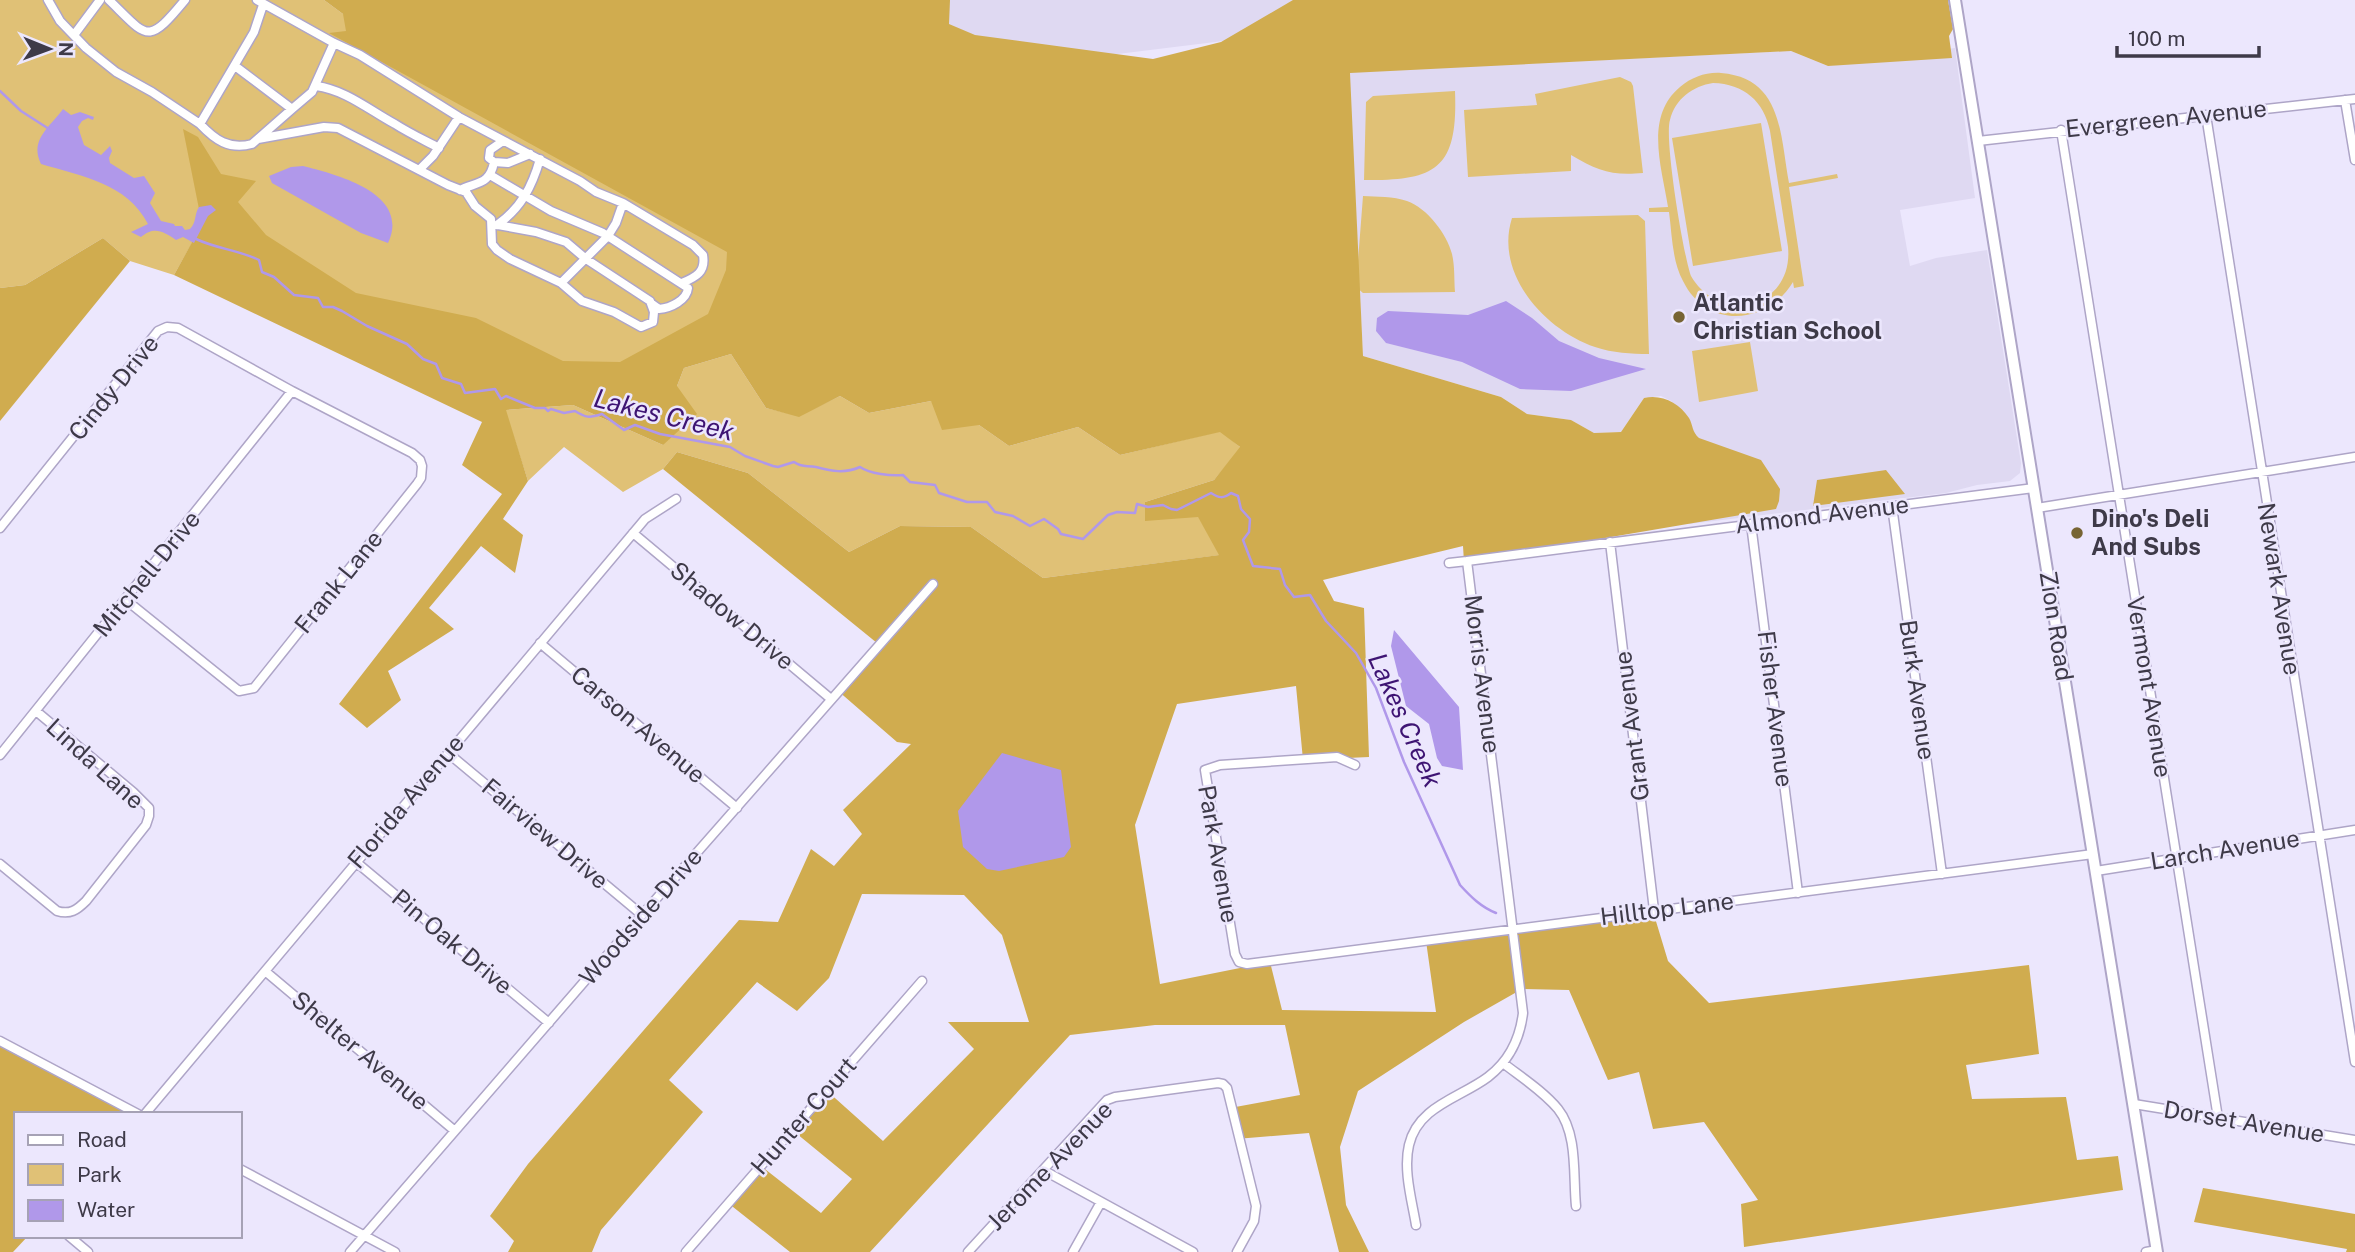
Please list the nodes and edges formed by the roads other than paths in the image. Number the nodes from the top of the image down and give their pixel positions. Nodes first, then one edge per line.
1 (48, 0) edge
2 (100, 0) edge
3 (109, 0) edge
4 (185, 0) edge
5 (1955, 0) edge
6 (260, 2) edge
7 (74, 35) junction
8 (334, 43) junction
9 (235, 66) junction
10 (316, 86) junction
11 (2355, 99) edge
12 (2345, 100) junction
13 (292, 109) junction
14 (2206, 115) junction
15 (459, 117) junction
16 (200, 124) junction
17 (2061, 131) junction
18 (258, 139) junction
19 (503, 141) junction
20 (1978, 141) junction
21 (439, 148) junction
22 (530, 154) junction
23 (540, 159) junction
24 (2355, 160) edge
25 (494, 162) junction
26 (419, 170) junction
27 (490, 174) junction
28 (460, 190) junction
29 (525, 197) junction
30 (623, 203) junction
31 (495, 226) junction
32 (608, 236) junction
33 (586, 259) junction
34 (561, 283) junction
35 (682, 283) junction
36 (650, 301) junction
37 (292, 391) junction
38 (2355, 457) edge
39 (2261, 472) junction
40 (2034, 488) junction
41 (2119, 494) junction
42 (676, 499) dead end
43 (1892, 506) junction
44 (2037, 508) junction
45 (1751, 524) junction
46 (0, 528) edge
47 (633, 533) junction
48 (1610, 542) junction
49 (1467, 561) junction
50 (1449, 562) dead end
51 (933, 584) dead end
52 (126, 600) junction
53 (540, 643) junction
54 (831, 699) junction
55 (36, 711) junction
56 (448, 753) junction
57 (0, 755) edge
58 (1355, 765) dead end
59 (737, 808) junction
60 (2355, 830) edge
61 (2319, 835) junction
62 (2093, 854) junction
63 (2176, 858) junction
64 (356, 862) junction
65 (0, 864) edge
66 (2096, 871) junction
67 (1942, 874) junction
68 (1798, 893) junction
69 (1654, 910) junction
70 (642, 915) junction
71 (1514, 929) junction
72 (1241, 964) joint
73 (265, 971) junction
74 (922, 981) dead end
75 (549, 1023) junction
76 (0, 1041) edge
77 (2355, 1062) edge
78 (1503, 1063) junction
79 (2134, 1104) junction
80 (134, 1112) edge
81 (147, 1112) edge
82 (2218, 1118) junction
83 (455, 1131) junction
84 (2355, 1140) edge
85 (242, 1170) edge
86 (1043, 1170) junction
87 (1101, 1202) junction
88 (1576, 1206) dead end
89 (1416, 1225) dead end
90 (364, 1236) junction
91 (71, 1238) edge
92 (2153, 1251) edge
93 (88, 1252) edge
94 (350, 1252) edge
95 (395, 1252) edge
96 (686, 1252) edge
97 (968, 1252) edge
98 (1073, 1252) edge
99 (1193, 1252) edge
100 (1237, 1252) edge

1 - 7 street
2 - 7 street
3 - 4 street
5 - 20 street, Zion Road
6 - 8 street
6 - 9 street
7 - 16 street
8 - 10 street
8 - 15 street
9 - 13 street
9 - 16 street
10 - 13 street
10 - 21 street
11 - 12 street, Evergreen Avenue
12 - 14 street, Evergreen Avenue
12 - 24 street
13 - 18 street
14 - 17 street, Evergreen Avenue
14 - 39 street, Newark Avenue
15 - 19 street
15 - 21 street
16 - 18 street
17 - 20 street, Evergreen Avenue
17 - 41 street, Vermont Avenue
18 - 26 street
19 - 22 street
19 - 25 street
20 - 40 street, Zion Road
21 - 26 street
22 - 23 street
22 - 25 street
23 - 29 street
23 - 30 street
25 - 27 street
26 - 28 street
27 - 28 street
27 - 29 street
28 - 31 street
29 - 31 street
29 - 32 street
30 - 32 street
30 - 35 street
31 - 33 street
31 - 34 street
32 - 33 street
32 - 35 street
33 - 34 street
33 - 36 street
34 - 36 street
35 - 36 street
37 - 46 street, Cindy Drive
37 - 52 street, Mitchell Drive
37 - 52 street, Frank Lane
38 - 39 street
39 - 41 street
39 - 61 street, Newark Avenue
40 - 43 street, Almond Avenue
40 - 44 street, Zion Road
41 - 44 street
41 - 63 street, Vermont Avenue
42 - 47 street, Florida Avenue
43 - 45 street, Almond Avenue
43 - 67 street, Burk Avenue
44 - 62 street, Zion Road
45 - 48 street, Almond Avenue
45 - 68 street, Fisher Avenue
47 - 53 street, Florida Avenue
47 - 54 street, Shadow Drive
48 - 49 street, Morris Avenue
48 - 69 street, Grant Avenue
49 - 50 street
49 - 71 street, Morris Avenue
51 - 54 street, Woodside Drive
52 - 55 street, Mitchell Drive
53 - 56 street, Florida Avenue
53 - 59 street, Carson Avenue
54 - 59 street, Woodside Drive
55 - 57 street, Mitchell Drive
55 - 65 street, Linda Lane
56 - 64 street, Florida Avenue
56 - 70 street, Fairview Drive
58 - 72 street, Park Avenue
59 - 70 street, Woodside Drive
60 - 61 street, Larch Avenue
61 - 63 street, Larch Avenue
61 - 77 street, Newark Avenue
62 - 66 street, Zion Road
62 - 67 street, Hilltop Lane
63 - 66 street, Larch Avenue
63 - 82 street, Vermont Avenue
64 - 73 street, Florida Avenue
64 - 75 street, Pin Oak Drive
66 - 79 street, Zion Road
67 - 68 street, Hilltop Lane
68 - 69 street, Hilltop Lane
69 - 71 street, Hilltop Lane
70 - 75 street, Woodside Drive
71 - 72 street, Hilltop Lane
71 - 78 street, Morris Avenue
73 - 81 street, Florida Avenue
73 - 83 street, Shelter Avenue
74 - 96 street, Hunter Court
75 - 83 street, Woodside Drive
76 - 80 street
78 - 88 street
78 - 89 street
79 - 82 street, Dorset Avenue
79 - 92 street, Zion Road
82 - 84 street, Dorset Avenue
83 - 90 street, Woodside Drive
85 - 90 street
86 - 87 street
86 - 97 street, Jerome Avenue
86 - 100 street, Jerome Avenue
87 - 98 street
87 - 99 street
90 - 94 street, Woodside Drive
90 - 95 street
91 - 93 street

